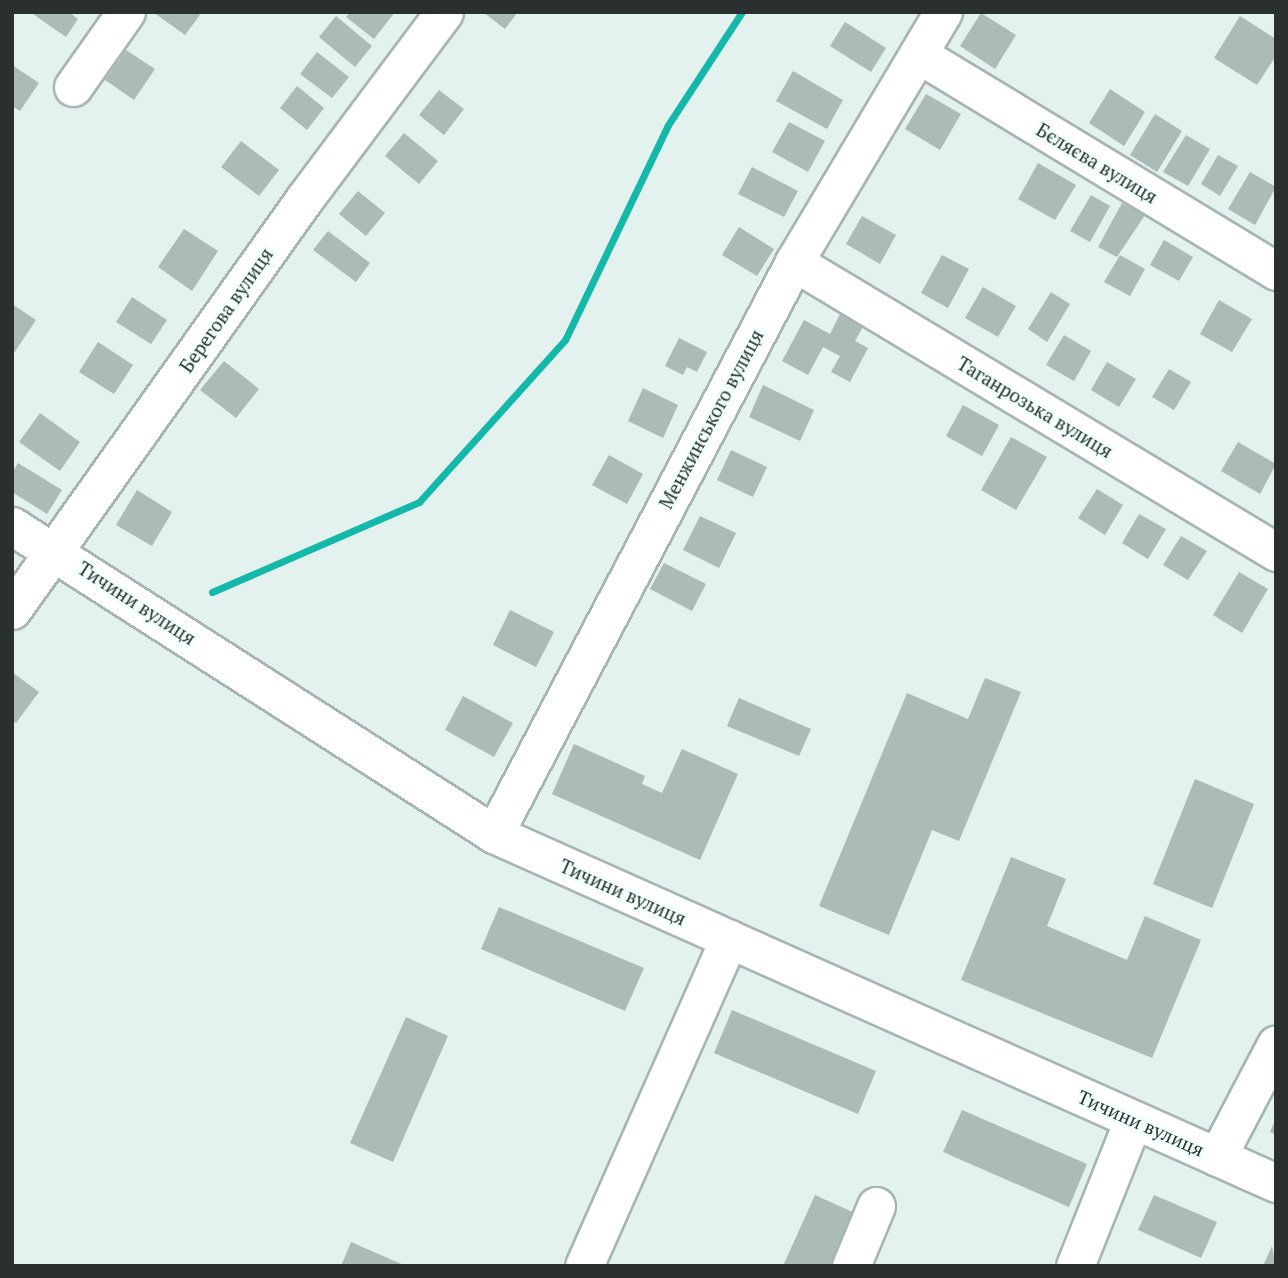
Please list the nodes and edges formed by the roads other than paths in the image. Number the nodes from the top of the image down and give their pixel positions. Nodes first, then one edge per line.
1 (126, 12) edge
2 (444, 12) edge
3 (943, 12) edge
4 (918, 54) junction
5 (73, 87) dead end
6 (794, 262) junction
7 (1276, 271) edge
8 (12, 526) edge
9 (57, 551) junction
10 (1276, 552) edge
11 (12, 610) edge
12 (494, 834) junction
13 (729, 939) junction
14 (1276, 1044) edge
15 (1133, 1120) junction
16 (1217, 1157) junction
17 (1276, 1183) edge
18 (876, 1206) dead end
19 (584, 1266) edge
20 (851, 1266) edge
21 (1075, 1266) edge

1 - 5 street
2 - 9 street, Берегова вулиця
3 - 4 street, Менжинського вулиця
4 - 6 street, Менжинського вулиця
4 - 7 street, Бєляєва вулиця
6 - 10 street, Таганрозька вулиця
6 - 12 street, Менжинського вулиця
8 - 9 street, Тичини вулиця
9 - 11 street, Берегова вулиця
9 - 12 street, Тичини вулиця
12 - 13 street, Тичини вулиця
13 - 15 street, Тичини вулиця
13 - 19 street
14 - 16 street
15 - 16 street, Тичини вулиця
15 - 21 street
16 - 17 street, Тичини вулиця
18 - 20 street

